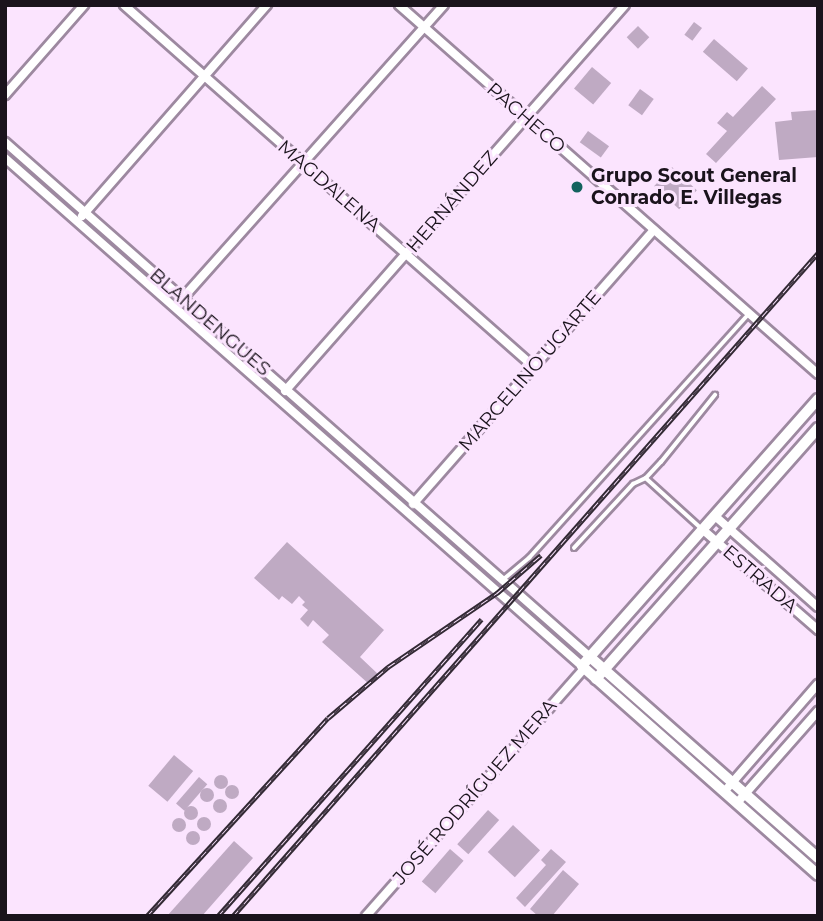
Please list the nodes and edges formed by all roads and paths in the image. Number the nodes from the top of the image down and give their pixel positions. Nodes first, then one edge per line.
1 (84, 5) edge
2 (124, 5) edge
3 (267, 5) edge
4 (399, 5) edge
5 (443, 5) edge
6 (625, 5) edge
7 (424, 27) junction
8 (204, 76) junction
9 (5, 95) edge
10 (526, 117) junction
11 (5, 142) edge
12 (5, 158) edge
13 (303, 163) junction
14 (85, 212) junction
15 (77, 221) junction
16 (654, 230) junction
17 (406, 254) junction
18 (183, 299) junction
19 (175, 308) junction
20 (750, 314) junction
21 (534, 367) junction
22 (818, 374) edge
23 (286, 390) junction
24 (715, 395) dead end
25 (278, 399) junction
26 (818, 399) edge
27 (818, 428) edge
28 (646, 478) junction
29 (414, 502) junction
30 (406, 511) junction
31 (715, 516) junction
32 (729, 528) junction
33 (702, 529) junction
34 (717, 542) junction
35 (574, 548) dead end
36 (502, 580) junction
37 (818, 607) edge
38 (818, 629) edge
39 (590, 657) junction
40 (583, 668) junction
41 (605, 670) junction
42 (596, 679) junction
43 (818, 684) edge
44 (818, 711) edge
45 (732, 782) junction
46 (724, 792) junction
47 (745, 794) junction
48 (737, 803) junction
49 (818, 858) edge
50 (818, 874) edge
51 (366, 916) edge

1 - 9 street
2 - 8 street, MAGDALENA
3 - 8 street
4 - 7 street, PACHECO
5 - 7 street
6 - 10 street, HERNÁNDEZ
7 - 10 street, PACHECO
7 - 13 street
8 - 13 street, MAGDALENA
8 - 14 street
10 - 16 street, PACHECO
10 - 17 street, HERNÁNDEZ
11 - 14 street, BLANDENGUES
12 - 15 street, BLANDENGUES
13 - 17 street, MAGDALENA
13 - 18 street
14 - 15 street
14 - 18 street, BLANDENGUES
15 - 19 street, BLANDENGUES
16 - 20 street, PACHECO
16 - 21 street, MARCELINO UGARTE
17 - 21 street, MAGDALENA
17 - 23 street, HERNÁNDEZ
18 - 19 street
18 - 23 street, BLANDENGUES
19 - 25 street, BLANDENGUES
20 - 22 street, PACHECO
20 - 36 lane
21 - 29 street, MARCELINO UGARTE
23 - 25 street, HERNÁNDEZ
23 - 29 street, BLANDENGUES
24 - 28 lane
25 - 30 street, BLANDENGUES
26 - 31 street
27 - 32 street
28 - 33 lane
28 - 35 lane
29 - 30 street, MARCELINO UGARTE
29 - 36 street, BLANDENGUES
30 - 40 street, BLANDENGUES
31 - 32 street, ESTRADA
31 - 33 street
32 - 34 street
32 - 37 street, ESTRADA
33 - 34 street, ESTRADA
33 - 39 street
34 - 38 street, ESTRADA
34 - 41 street
36 - 39 street, BLANDENGUES
39 - 40 street
39 - 41 street
40 - 42 street
40 - 51 street, JOSÉ RODRÍGUEZ MERA
41 - 42 street
41 - 45 street
42 - 46 street
43 - 45 street
44 - 47 street
45 - 46 street
45 - 47 street
46 - 48 street
47 - 48 street
47 - 49 street
48 - 50 street

